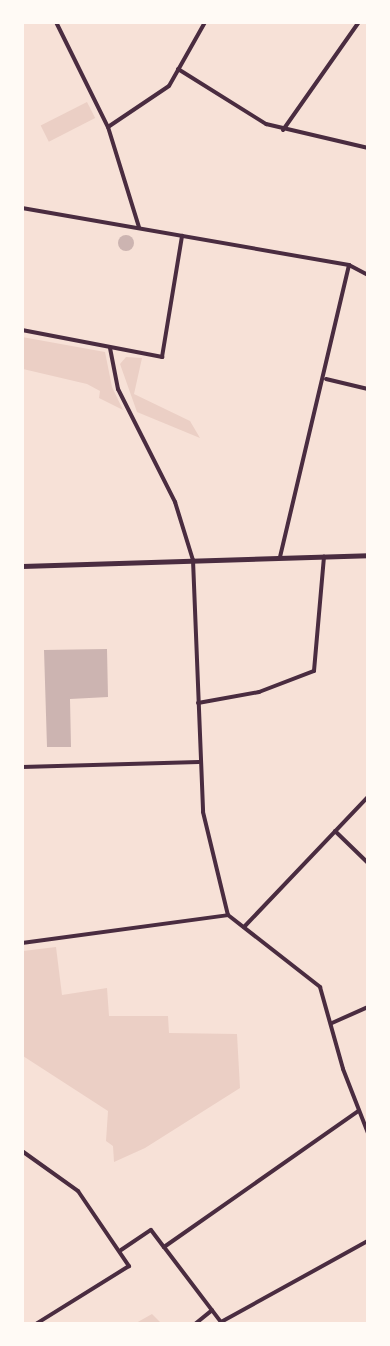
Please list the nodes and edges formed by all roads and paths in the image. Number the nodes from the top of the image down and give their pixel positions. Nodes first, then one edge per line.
1 (56, 22) edge
2 (205, 22) edge
3 (359, 22) edge
4 (178, 69) junction
5 (108, 127) junction
6 (283, 130) junction
7 (368, 148) edge
8 (22, 208) edge
9 (139, 227) junction
10 (182, 236) junction
11 (349, 265) junction
12 (368, 275) edge
13 (22, 330) edge
14 (110, 348) junction
15 (326, 379) junction
16 (368, 390) edge
17 (368, 554) edge
18 (324, 556) junction
19 (280, 557) junction
20 (193, 560) junction
21 (22, 566) edge
22 (198, 703) junction
23 (199, 762) junction
24 (22, 767) edge
25 (368, 797) edge
26 (336, 831) junction
27 (368, 862) edge
28 (228, 915) junction
29 (244, 927) junction
30 (22, 942) edge
31 (368, 1007) edge
32 (332, 1023) junction
33 (358, 1112) junction
34 (368, 1133) edge
35 (22, 1151) edge
36 (368, 1241) edge
37 (164, 1247) junction
38 (121, 1250) junction
39 (212, 1310) junction
40 (222, 1323) edge
41 (36, 1324) edge
42 (195, 1324) edge

1 - 5 street
2 - 4 street
3 - 6 street
4 - 5 street
4 - 6 street
5 - 9 street
6 - 7 street
8 - 9 street
9 - 10 street
10 - 11 street
10 - 14 street
11 - 12 street
11 - 15 street
13 - 14 street
14 - 20 street
15 - 16 street
15 - 19 street
17 - 18 main road
18 - 19 main road
18 - 22 street
19 - 20 main road
20 - 21 main road
20 - 22 street
22 - 23 street
23 - 24 street
23 - 28 street
25 - 26 street
26 - 27 street
26 - 29 street
28 - 29 street
28 - 30 street
29 - 32 street
31 - 32 street
32 - 33 street
33 - 34 street
33 - 37 street
35 - 38 street
36 - 40 street
37 - 38 street
37 - 39 street
38 - 41 street
39 - 40 street
39 - 42 street

